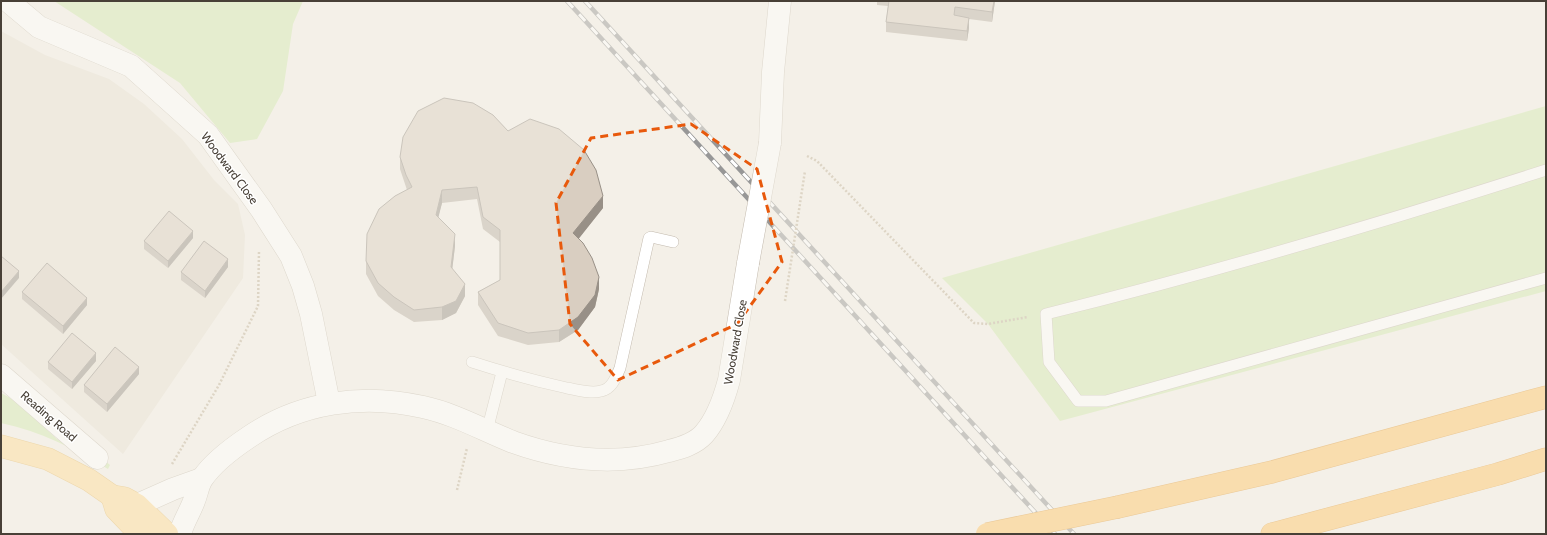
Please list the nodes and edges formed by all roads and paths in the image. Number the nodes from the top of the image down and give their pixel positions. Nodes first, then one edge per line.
1 (8, 1) edge
2 (780, 1) edge
3 (806, 156) dead end
4 (1546, 170) edge
5 (805, 171) dead end
6 (673, 242) dead end
7 (260, 246) dead end
8 (1546, 278) edge
9 (785, 301) dead end
10 (1046, 314) junction
11 (472, 362) dead end
12 (502, 372) junction
13 (1, 375) edge
14 (1546, 397) edge
15 (329, 403) junction
16 (480, 427) junction
17 (1, 446) edge
18 (97, 458) dead end
19 (1546, 460) edge
20 (171, 466) dead end
21 (201, 479) junction
22 (457, 490) dead end
23 (112, 496) junction
24 (137, 505) junction
25 (140, 534) edge
26 (167, 534) edge
27 (180, 534) edge
28 (987, 534) edge
29 (1272, 534) edge

1 - 15 street, Woodward Close
2 - 16 street, Woodward Close, bridge
3 - 10 path
4 - 10 lane
5 - 9 path, bridge
6 - 12 lane
7 - 20 path
8 - 10 lane
11 - 12 lane
12 - 16 lane
13 - 18 street, Reading Road
14 - 28 highway, bridge
15 - 16 street, Woodward Close
15 - 21 street, Woodward Close
16 - 22 path
17 - 23 main road
19 - 29 highway
21 - 24 street, Woodward Close
21 - 27 street, Woodward Close
23 - 24 main road
23 - 25 main road
24 - 26 main road

